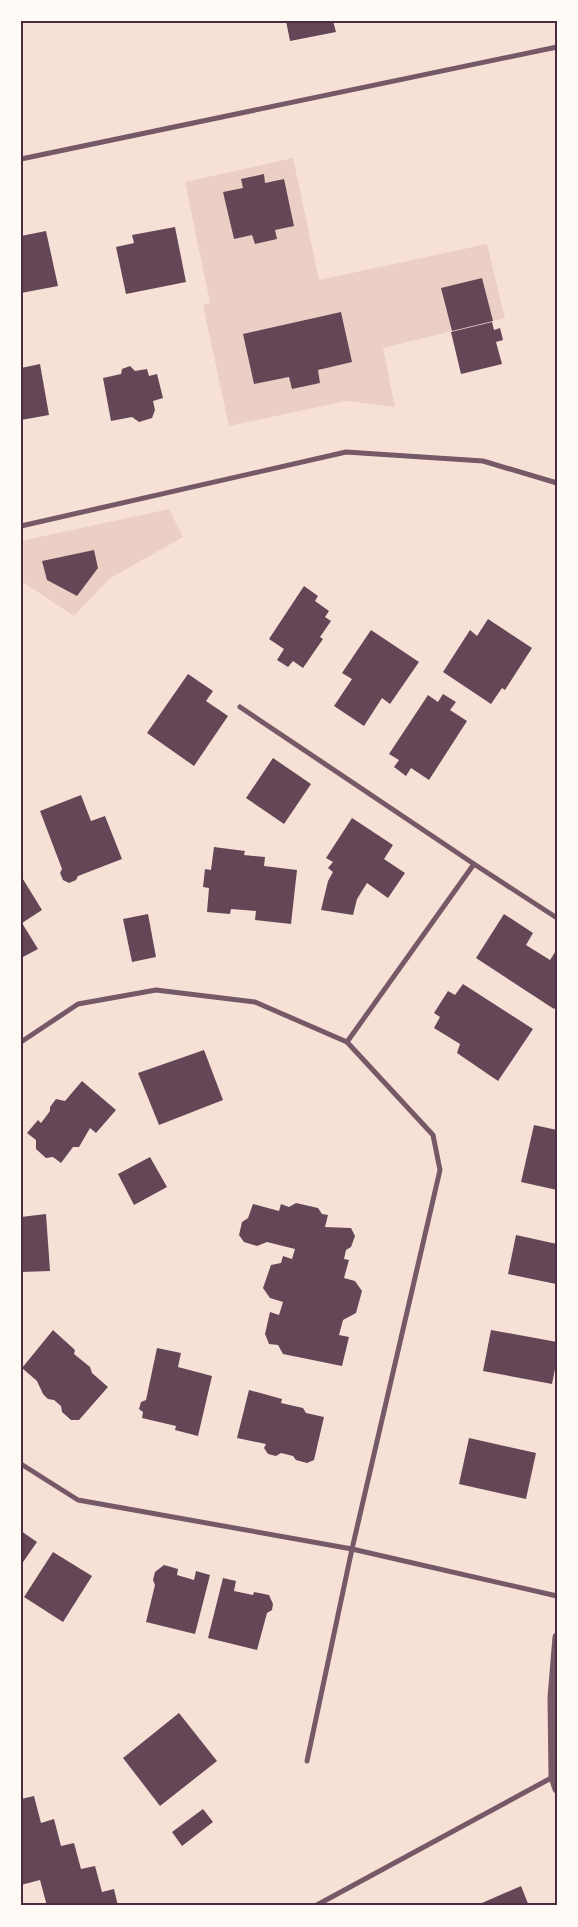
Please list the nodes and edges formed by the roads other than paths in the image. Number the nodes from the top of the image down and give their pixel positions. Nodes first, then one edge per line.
1 (557, 47) edge
2 (21, 159) edge
3 (557, 483) edge
4 (21, 526) edge
5 (240, 707) dead end
6 (474, 864) junction
7 (557, 918) edge
8 (21, 1042) edge
9 (347, 1042) junction
10 (21, 1464) edge
11 (352, 1549) junction
12 (557, 1596) edge
13 (557, 1638) edge
14 (307, 1761) dead end
15 (553, 1777) junction
16 (557, 1789) edge
17 (315, 1906) edge

1 - 2 street
3 - 4 street
5 - 6 street
6 - 7 street
6 - 9 street
8 - 9 street
9 - 11 street
10 - 11 street
11 - 12 street
11 - 14 street
13 - 15 street
15 - 16 street
15 - 17 street

